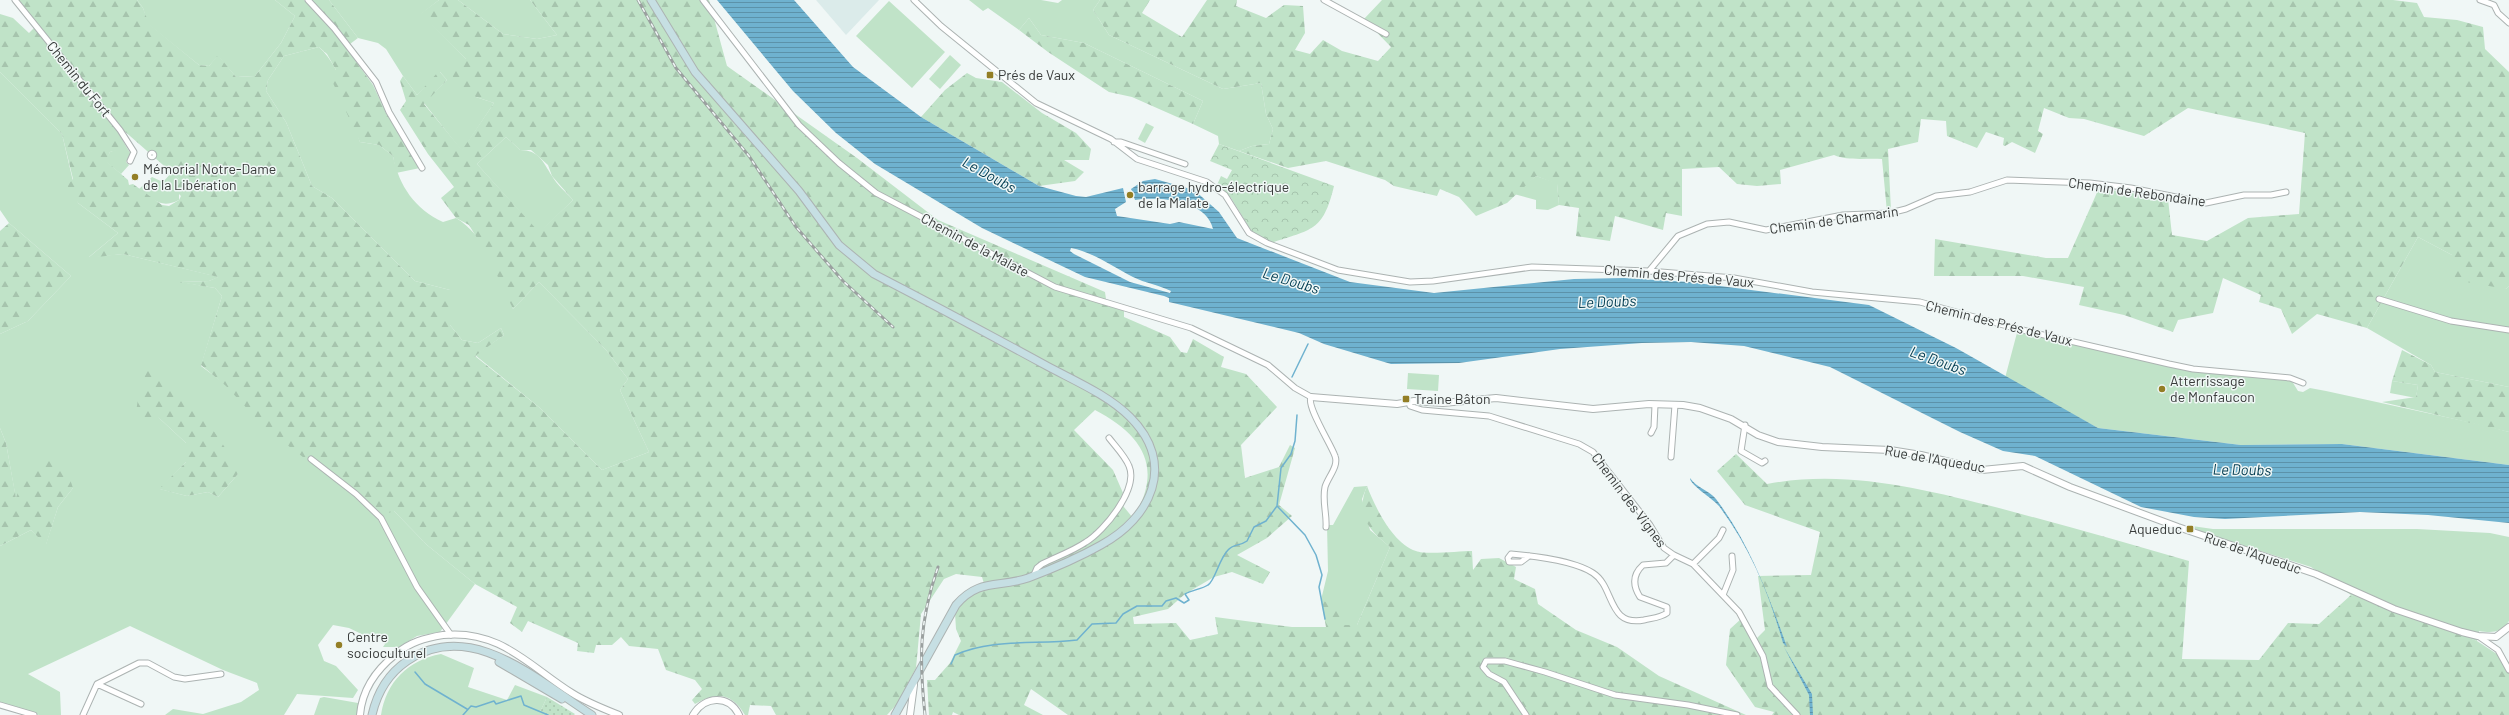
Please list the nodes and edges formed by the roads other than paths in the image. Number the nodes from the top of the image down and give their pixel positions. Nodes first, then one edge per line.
1 (15, 0) edge
2 (308, 0) edge
3 (651, 0) edge
4 (703, 0) edge
5 (914, 0) edge
6 (1324, 0) edge
7 (2480, 0) edge
8 (2498, 0) edge
9 (2494, 5) junction
10 (2509, 23) edge
11 (1386, 34) dead end
12 (1114, 142) junction
13 (130, 161) dead end
14 (1184, 164) dead end
15 (422, 168) dead end
16 (2059, 181) joint
17 (2286, 192) dead end
18 (1650, 271) junction
19 (2379, 299) dead end
20 (2509, 330) edge
21 (2303, 384) dead end
22 (1311, 397) junction
23 (1409, 402) junction
24 (1655, 405) junction
25 (1675, 405) junction
26 (1745, 425) junction
27 (1651, 433) dead end
28 (1110, 438) dead end
29 (1671, 457) dead end
30 (312, 460) dead end
31 (1765, 461) dead end
32 (1326, 527) dead end
33 (1723, 530) dead end
34 (1529, 556) dead end
35 (1674, 556) junction
36 (1732, 556) dead end
37 (1693, 564) junction
38 (1034, 575) junction
39 (1723, 595) junction
40 (2509, 627) edge
41 (451, 635) junction
42 (2478, 636) junction
43 (2509, 670) edge
44 (222, 674) dead end
45 (96, 684) junction
46 (914, 685) junction
47 (141, 704) dead end
48 (0, 705) edge
49 (34, 715) edge
50 (83, 715) edge
51 (360, 715) edge
52 (372, 715) edge
53 (376, 715) edge
54 (591, 715) edge
55 (619, 715) edge
56 (693, 715) edge
57 (739, 715) edge
58 (895, 715) edge
59 (910, 715) edge
60 (1526, 715) edge
61 (1737, 715) edge
62 (1797, 715) edge

1 - 13 street, Chemin du Fort
2 - 15 street
3 - 38 main road
4 - 22 street, Chemin de la Malate
5 - 12 street, Chemin des Prés de Vaux
6 - 11 street
7 - 9 street
8 - 9 street
9 - 10 street
12 - 14 street, Chemin des Prés de Vaux
12 - 18 street, Chemin des Prés de Vaux
16 - 17 street, Chemin de Rebondaine
16 - 18 street, Chemin de Charmarin
18 - 21 street, Chemin des Prés de Vaux
19 - 20 street
22 - 23 street, Rue de l'Aqueduc
22 - 32 street
23 - 24 street, Rue de l'Aqueduc
23 - 35 street, Chemin des Vignes
24 - 25 street, Rue de l'Aqueduc
24 - 27 street
25 - 26 street, Rue de l'Aqueduc
25 - 29 street
26 - 31 street
26 - 42 street, Rue de l'Aqueduc
28 - 38 street
30 - 41 street
33 - 37 street
34 - 35 street
35 - 37 street, Chemin des Vignes
36 - 39 street
37 - 39 street, Chemin des Vignes
38 - 46 main road
39 - 62 street, Chemin des Vignes
40 - 42 street, Rue de l'Aqueduc
41 - 51 street
41 - 55 street
42 - 43 street
44 - 45 street
45 - 47 street
45 - 50 street
46 - 58 main road
46 - 59 street
48 - 49 street
52 - 54 main road
53 - 54 main road
56 - 57 street
60 - 61 street

